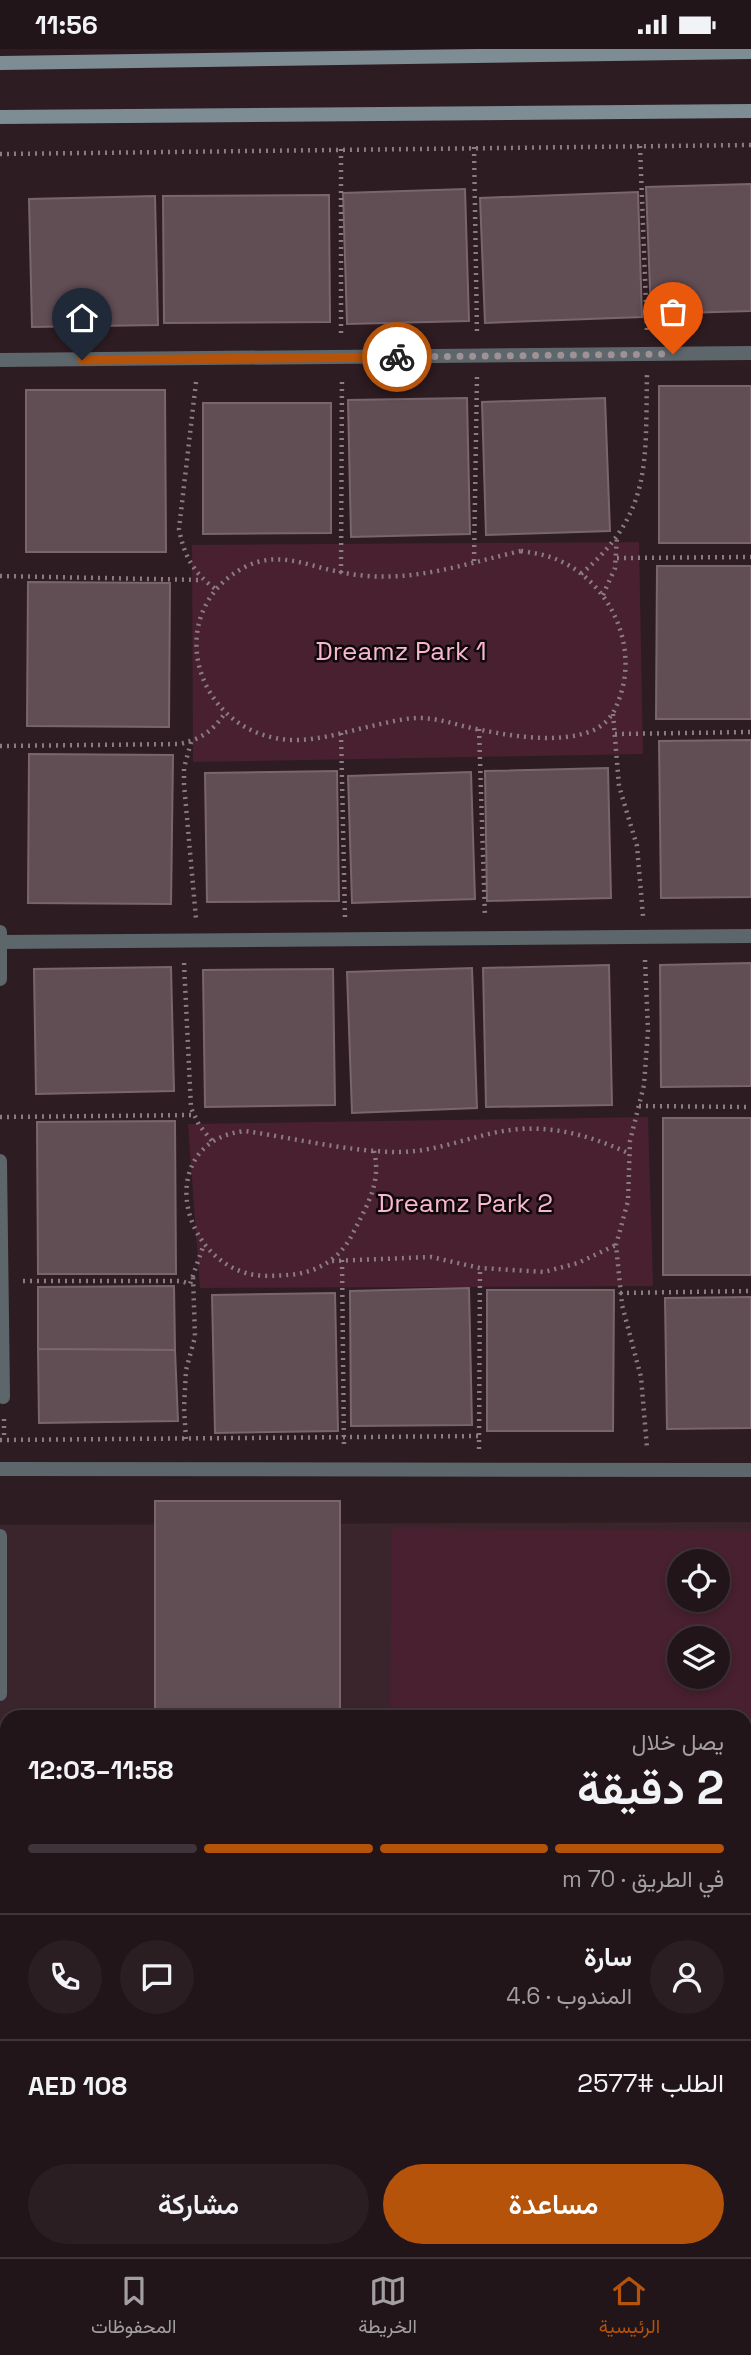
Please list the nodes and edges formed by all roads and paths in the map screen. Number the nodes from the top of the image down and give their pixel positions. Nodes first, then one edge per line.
1 (751, 52) edge
2 (0, 63) edge
3 (751, 111) edge
4 (0, 117) edge
5 (751, 145) edge
6 (0, 154) edge
7 (751, 353) edge
8 (199, 359) junction
9 (0, 360) edge
10 (617, 536) dead end
11 (751, 557) edge
12 (617, 558) junction
13 (0, 576) edge
14 (202, 580) junction
15 (217, 590) junction
16 (603, 595) junction
17 (225, 713) junction
18 (613, 714) junction
19 (479, 729) junction
20 (751, 732) edge
21 (341, 733) junction
22 (615, 734) junction
23 (191, 741) junction
24 (0, 746) edge
25 (0, 932) edge
26 (751, 936) edge
27 (644, 937) junction
28 (486, 938) junction
29 (346, 939) junction
30 (191, 941) junction
31 (0, 942) edge
32 (0, 979) edge
33 (639, 1106) junction
34 (751, 1107) edge
35 (193, 1115) junction
36 (0, 1117) edge
37 (212, 1141) junction
38 (374, 1151) junction
39 (628, 1153) junction
40 (0, 1161) edge
41 (204, 1244) junction
42 (617, 1245) junction
43 (342, 1260) junction
44 (331, 1261) junction
45 (480, 1268) junction
46 (193, 1274) junction
47 (1, 1281) edge
48 (751, 1291) edge
49 (620, 1293) junction
50 (4, 1397) dead end
51 (479, 1436) junction
52 (344, 1437) junction
53 (186, 1439) junction
54 (0, 1440) edge
55 (0, 1469) edge
56 (344, 1470) junction
57 (751, 1470) edge
58 (479, 1471) junction
59 (648, 1471) junction
60 (0, 1536) edge
61 (0, 1694) edge

1 - 2 street
3 - 4 street
5 - 6 path
7 - 8 street
8 - 9 street
8 - 14 path
10 - 12 path
11 - 12 path
12 - 16 path
13 - 14 path
14 - 15 path
15 - 16 path
15 - 17 path
16 - 18 path
17 - 21 path
17 - 23 path
18 - 19 path
18 - 22 path
19 - 21 path
19 - 28 path
20 - 22 path
21 - 29 path
22 - 27 path
23 - 24 path
23 - 30 path
25 - 31 street
26 - 27 street
27 - 28 street
27 - 33 path
28 - 29 street
29 - 30 street
30 - 31 street
30 - 35 path
31 - 32 street
33 - 34 path
33 - 39 path
35 - 36 path
35 - 37 path
37 - 38 path
37 - 41 path
38 - 39 path
38 - 44 path
39 - 42 path
40 - 47 street
41 - 44 path
41 - 46 path
42 - 45 path
42 - 49 path
43 - 44 path
43 - 45 path
43 - 52 path
45 - 51 path
46 - 47 path
46 - 53 path
47 - 50 street
48 - 49 path
49 - 59 path
51 - 52 path
51 - 58 path
52 - 53 path
52 - 56 path
53 - 54 path
55 - 56 street
56 - 58 street
57 - 59 street
58 - 59 street
60 - 61 street

